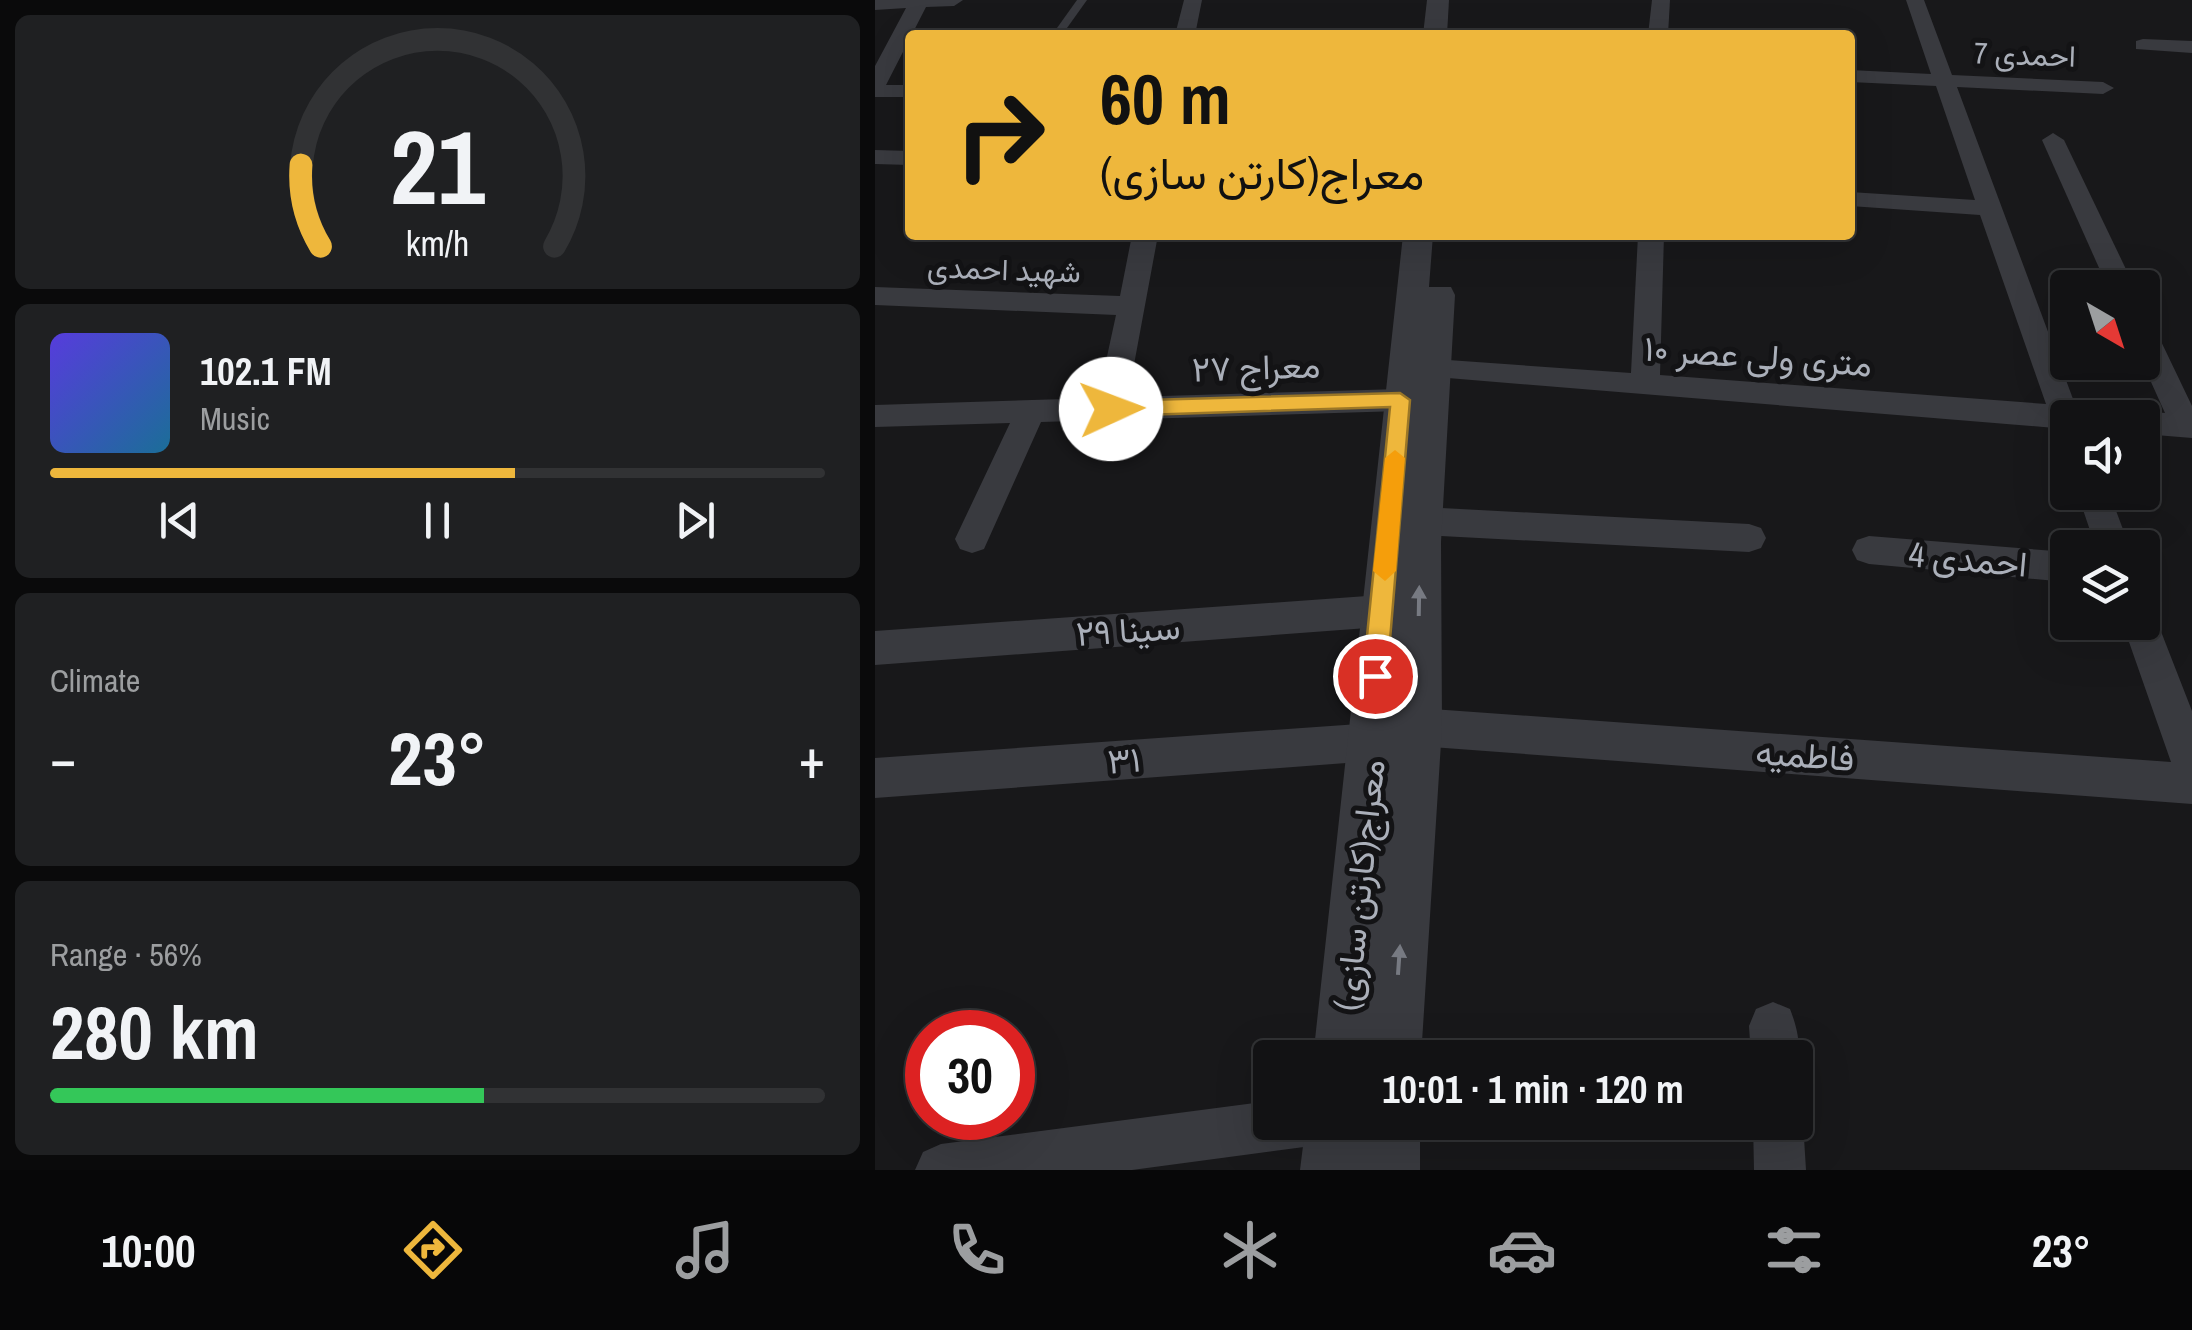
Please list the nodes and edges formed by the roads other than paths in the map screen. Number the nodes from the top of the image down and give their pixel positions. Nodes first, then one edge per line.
1 (953, 0) edge
2 (1082, 0) edge
3 (1193, 0) edge
4 (1438, 0) edge
5 (1461, 0) edge
6 (1661, 0) edge
7 (1915, 0) edge
8 (919, 1) edge
9 (875, 4) edge
10 (1061, 30) edge
11 (1186, 30) edge
12 (1435, 30) edge
13 (1459, 30) edge
14 (1658, 30) edge
15 (2143, 45) dead end
16 (2192, 48) edge
17 (1855, 76) edge
18 (1944, 81) junction
19 (875, 88) edge
20 (2103, 88) dead end
21 (905, 91) edge
22 (2053, 140) dead end
23 (875, 157) edge
24 (905, 158) edge
25 (1855, 199) edge
26 (1990, 208) junction
27 (1144, 240) edge
28 (1417, 240) edge
29 (1444, 240) edge
30 (1651, 240) edge
31 (2113, 270) edge
32 (875, 296) edge
33 (1131, 306) junction
34 (2160, 367) edge
35 (1434, 369) junction
36 (1645, 385) junction
37 (1400, 400) junction
38 (2063, 400) edge
39 (1111, 409) junction
40 (1031, 411) junction
41 (875, 416) edge
42 (2050, 417) edge
43 (2160, 423) edge
44 (2189, 426) edge
45 (1422, 520) junction
46 (1749, 538) dead end
47 (972, 539) dead end
48 (1869, 550) dead end
49 (2050, 566) edge
50 (1381, 611) junction
51 (2147, 640) edge
52 (875, 648) edge
53 (1417, 727) junction
54 (1373, 742) junction
55 (2192, 764) edge
56 (875, 778) edge
57 (2192, 784) edge
58 (1344, 1040) edge
59 (1392, 1040) edge
60 (1253, 1129) edge
61 (1334, 1140) edge
62 (1390, 1140) edge
63 (1779, 1140) edge
64 (941, 1170) edge
65 (1331, 1170) edge
66 (1389, 1170) edge
67 (1780, 1170) edge

1 - 8 street
2 - 10 lane
3 - 11 street
4 - 12 street
5 - 13 street
6 - 14 street
7 - 18 street
8 - 9 street
8 - 19 street
15 - 16 street
17 - 18 street, احمدی 7
18 - 20 street, احمدی 7
18 - 26 street
19 - 21 street
22 - 31 street
23 - 24 street
25 - 26 street
26 - 38 street
27 - 33 street
28 - 37 street, معراج(کارتن سازی)
29 - 35 street, معراج(کارتن سازی)
30 - 36 street
32 - 33 street, شهید احمدی
33 - 39 street
34 - 44 street
35 - 36 street, ۱۰ متری ولی عصر
35 - 45 street, معراج(کارتن سازی)
36 - 42 street, ۱۰ متری ولی عصر
37 - 39 street, معراج ۲۷
37 - 50 street, معراج(کارتن سازی)
39 - 40 street, معراج ۲۷
40 - 41 street, معراج ۲۷
40 - 47 street
43 - 44 street
45 - 46 street
53 -> 45 street, معراج(کارتن سازی)
48 - 49 street, احمدی 4
50 - 52 street, ۲۹ سینا
50 - 54 street, معراج(کارتن سازی)
51 - 55 street
53 - 57 street, فاطمیه
59 -> 53 street, معراج(کارتن سازی)
54 - 56 street, ۳۱
54 - 58 street, معراج(کارتن سازی)
60 - 64 street
61 - 65 street
62 - 66 street
63 - 67 street

